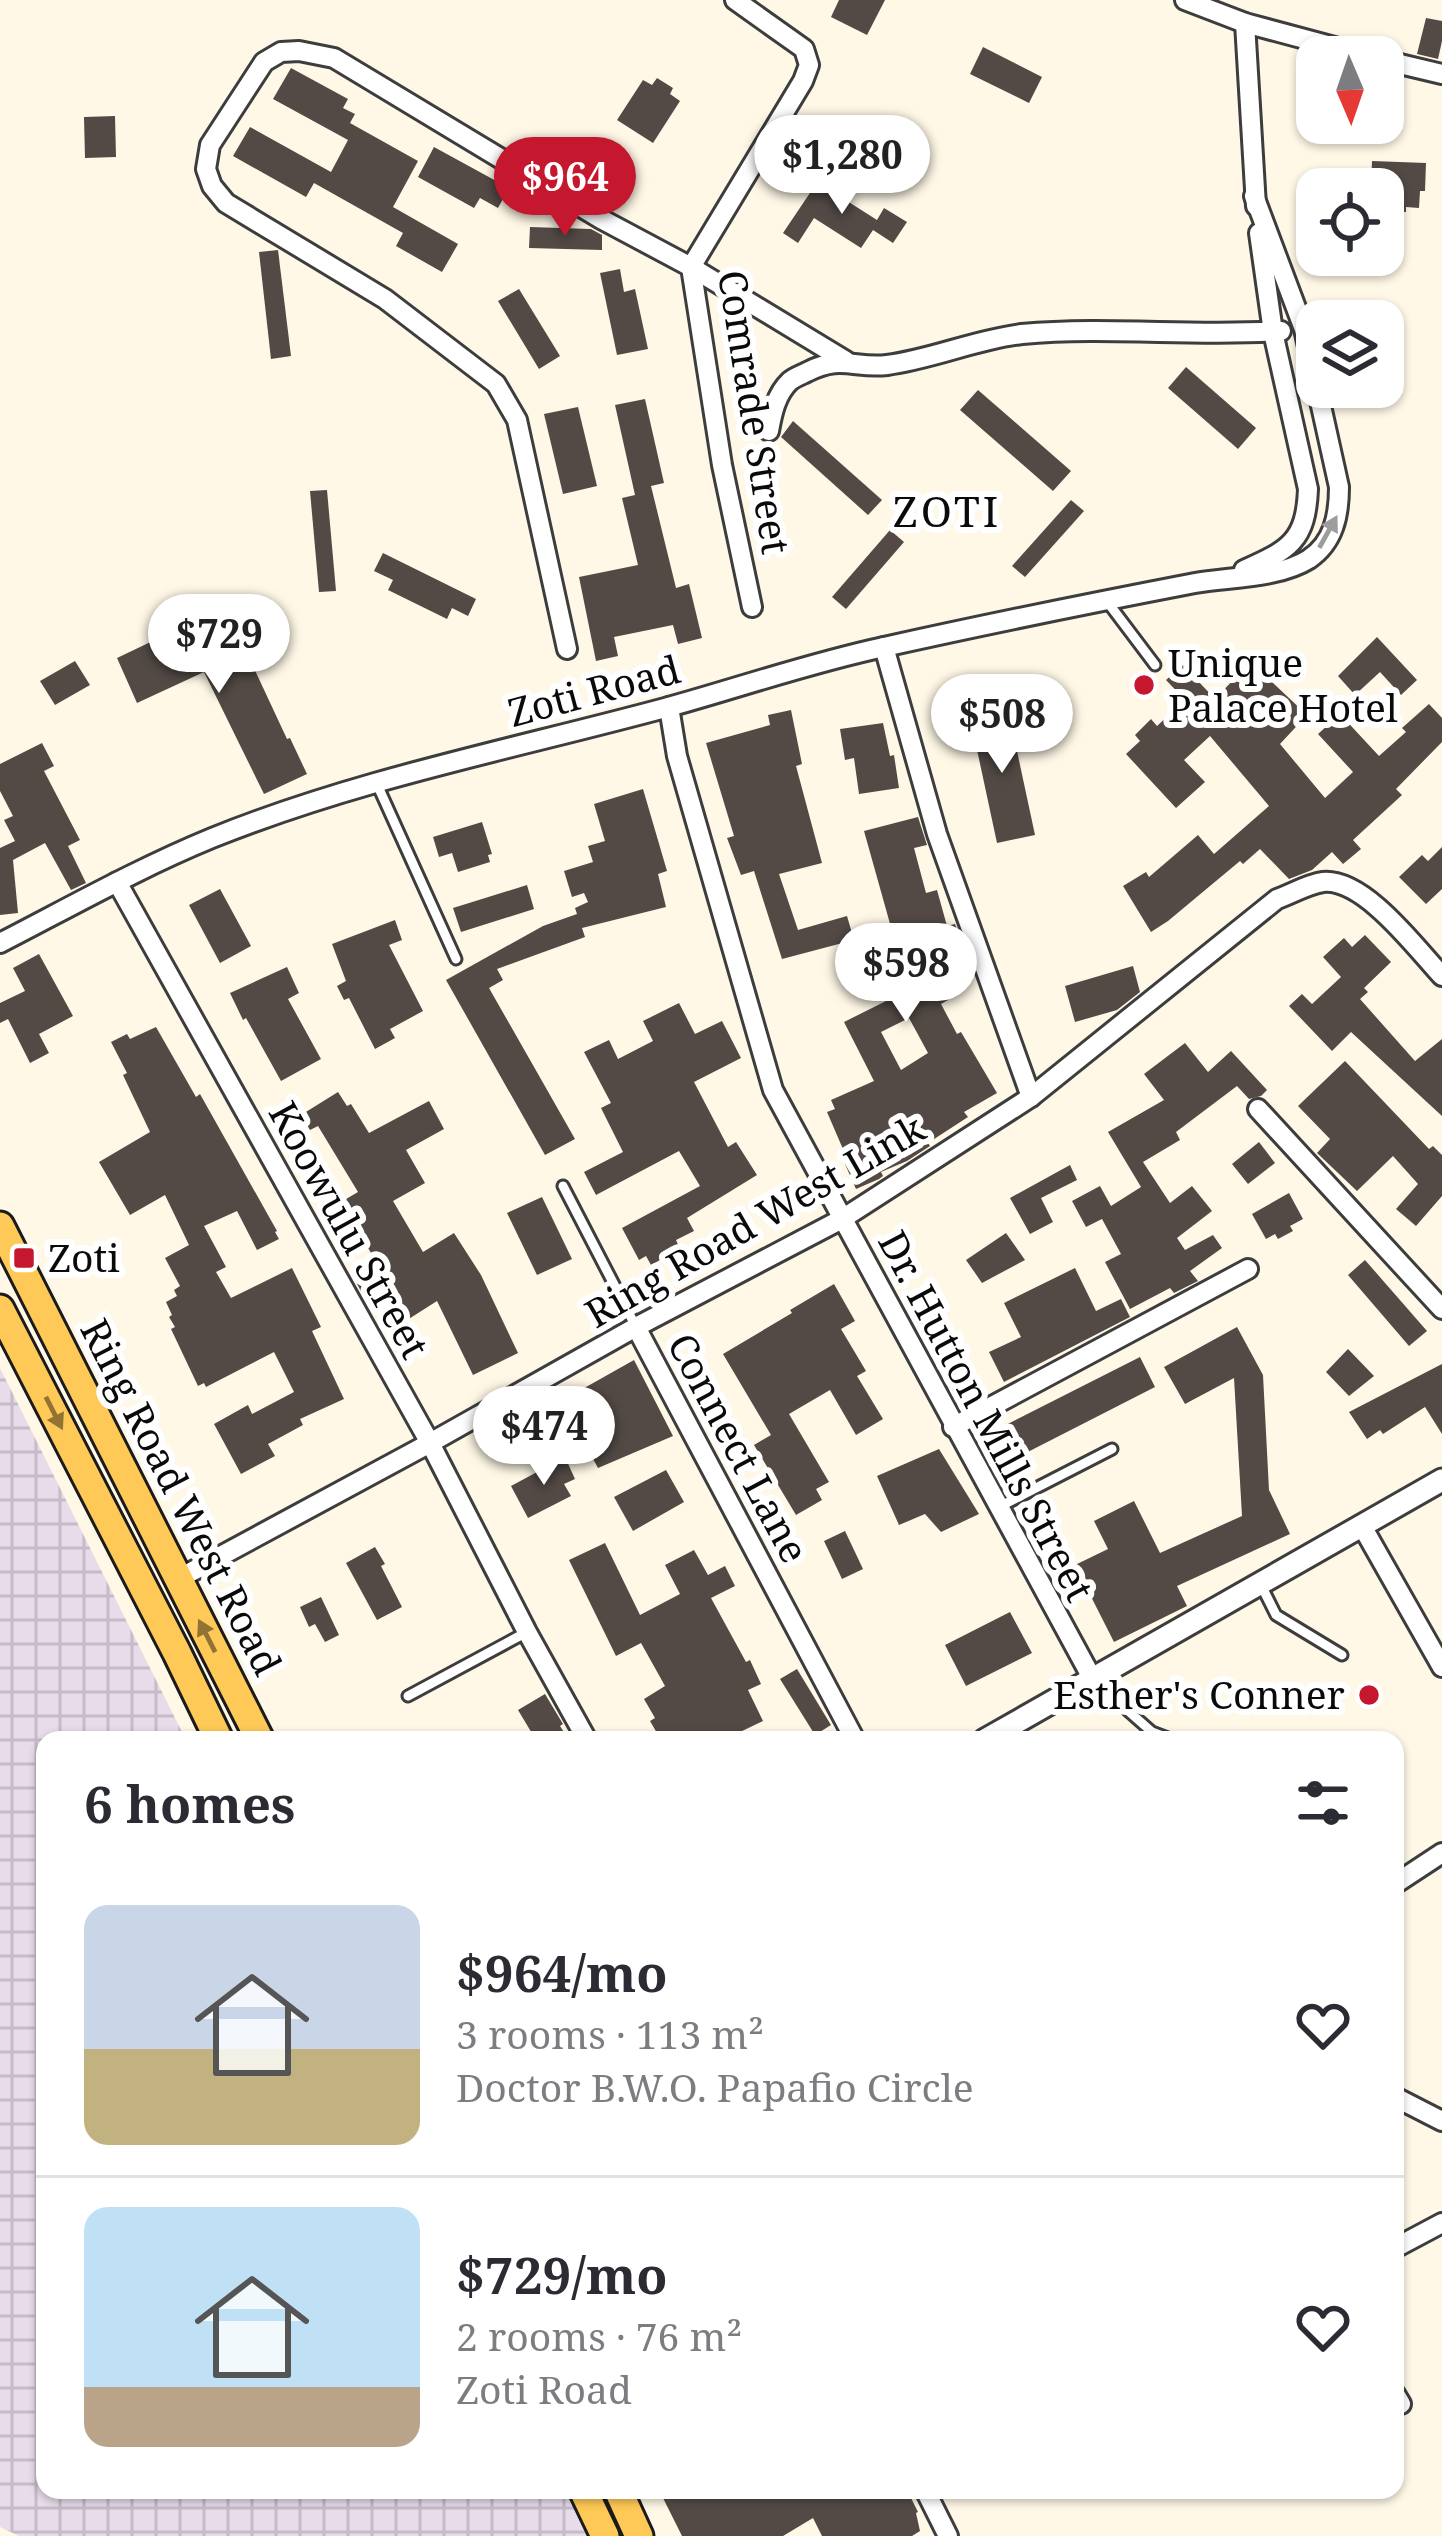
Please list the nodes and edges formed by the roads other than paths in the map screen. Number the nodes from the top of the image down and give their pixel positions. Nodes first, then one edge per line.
1 (1184, 0) edge
2 (745, 3) edge
3 (1245, 23) junction
4 (1296, 37) edge
5 (1404, 65) edge
6 (1442, 74) edge
7 (1254, 196) junction
8 (691, 267) junction
9 (1296, 308) edge
10 (1296, 330) edge
11 (1273, 332) junction
12 (846, 361) junction
13 (1322, 408) edge
14 (770, 431) dead end
15 (1229, 577) junction
16 (1106, 600) junction
17 (752, 607) dead end
18 (884, 647) junction
19 (567, 649) dead end
20 (1155, 665) dead end
21 (669, 706) junction
22 (376, 782) junction
23 (117, 882) junction
24 (0, 943) edge
25 (456, 959) dead end
26 (1442, 976) edge
27 (1031, 1097) junction
28 (1258, 1109) dead end
29 (562, 1186) dead end
30 (842, 1219) junction
31 (0, 1226) edge
32 (1248, 1270) dead end
33 (0, 1309) edge
34 (1442, 1310) edge
35 (636, 1327) junction
36 (953, 1427) junction
37 (430, 1443) junction
38 (1112, 1448) dead end
39 (1442, 1480) edge
40 (998, 1508) junction
41 (1362, 1526) junction
42 (178, 1579) junction
43 (1260, 1583) junction
44 (526, 1632) junction
45 (1342, 1655) dead end
46 (1442, 1667) edge
47 (1091, 1678) junction
48 (408, 1696) dead end
49 (215, 1731) edge
50 (255, 1731) edge
51 (582, 1731) edge
52 (850, 1731) edge
53 (1000, 1731) edge
54 (1151, 1731) edge
55 (1442, 1852) edge
56 (1404, 1878) edge
57 (1404, 2102) edge
58 (1442, 2121) edge
59 (1442, 2223) edge
60 (1404, 2243) edge
61 (587, 2499) edge
62 (622, 2499) edge
63 (929, 2499) edge
64 (604, 2536) edge
65 (638, 2536) edge
66 (947, 2536) edge

1 - 3 street
2 - 8 street, Comrade Street
3 - 4 street
3 - 7 street, Zoti Road
5 - 6 street
7 - 9 street, Zoti Road
7 - 11 street, Zoti Road
8 - 12 street
8 - 17 street, Comrade Street
8 - 19 street
10 - 11 street
11 - 12 street
11 - 15 street, Zoti Road
12 - 14 street
15 -> 13 street, Zoti Road
15 - 16 street, Zoti Road
16 - 18 street, Zoti Road
16 - 20 lane
18 - 21 street, Zoti Road
18 - 27 street
21 - 22 street, Zoti Road
21 - 30 street, Dr. Hutton Mills Street
22 - 23 street, Zoti Road
22 - 25 lane
23 - 24 street, Zoti Road
23 - 37 street, Koowulu Street
26 - 27 street, Ring Road West Link
27 - 30 street, Ring Road West Link
28 - 34 street
29 - 35 lane, Connect Lane
30 - 35 street, Ring Road West Link
30 - 36 street, Dr. Hutton Mills Street
31 - 42 main road, Ring Road West Road
32 - 36 street
33 -> 49 main road, Ring Road West Road
35 - 37 street, Ring Road West Link
35 - 52 street, Connect Lane
36 - 40 street, Dr. Hutton Mills Street
37 - 42 street, Ring Road West Link
37 - 44 street, Koowulu Street
38 - 40 lane
39 - 41 street
40 - 47 street, Dr. Hutton Mills Street
41 - 43 street
41 - 46 street
50 -> 42 main road, Ring Road West Road
43 - 45 lane
43 - 47 street
44 - 48 lane
44 - 51 street, Koowulu Street
47 - 53 street
47 - 54 lane
55 - 56 street
57 - 58 street
59 - 60 street
61 - 64 main road
62 - 65 main road
63 - 66 street

